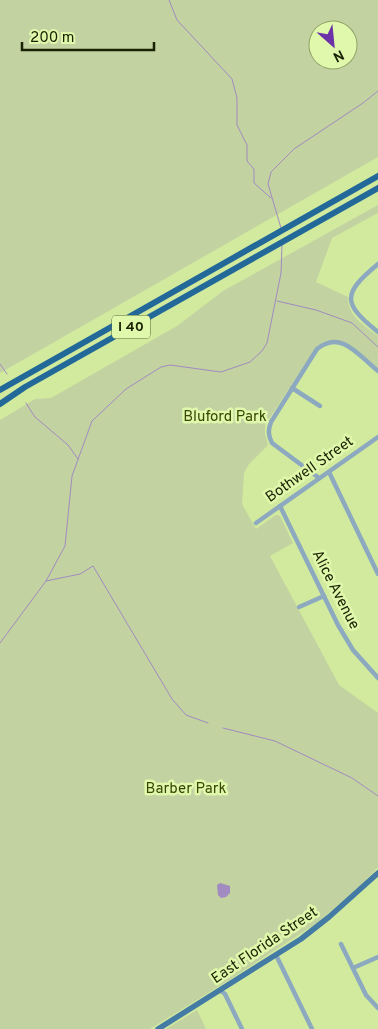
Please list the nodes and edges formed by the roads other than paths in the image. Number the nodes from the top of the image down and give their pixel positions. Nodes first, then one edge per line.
1 (378, 176) edge
2 (378, 188) edge
3 (378, 264) edge
4 (378, 332) edge
5 (378, 371) edge
6 (292, 388) junction
7 (0, 390) edge
8 (0, 404) edge
9 (320, 406) dead end
10 (378, 437) edge
11 (329, 472) junction
12 (320, 478) junction
13 (280, 506) junction
14 (256, 523) dead end
15 (377, 571) edge
16 (324, 596) junction
17 (299, 607) dead end
18 (378, 678) edge
19 (378, 873) edge
20 (342, 944) dead end
21 (276, 955) junction
22 (378, 957) edge
23 (353, 968) junction
24 (221, 990) junction
25 (378, 1008) edge
26 (158, 1029) edge
27 (242, 1029) edge
28 (312, 1029) edge

1 - 7 highway, I 40
2 - 8 highway, I 40
3 - 4 street
5 - 6 street
6 - 9 street
6 - 12 street
10 - 11 street, Bothwell Street
11 - 12 street, Bothwell Street
11 - 15 street
12 - 13 street, Bothwell Street
13 - 14 street, Bothwell Street
13 - 16 street, Alice Avenue
16 - 17 street
16 - 18 street, Alice Avenue
19 - 21 main road, East Florida Street
20 - 23 street
21 - 24 main road, East Florida Street
21 - 28 street
22 - 23 street
23 - 25 street
24 - 26 main road, East Florida Street
24 - 27 street

